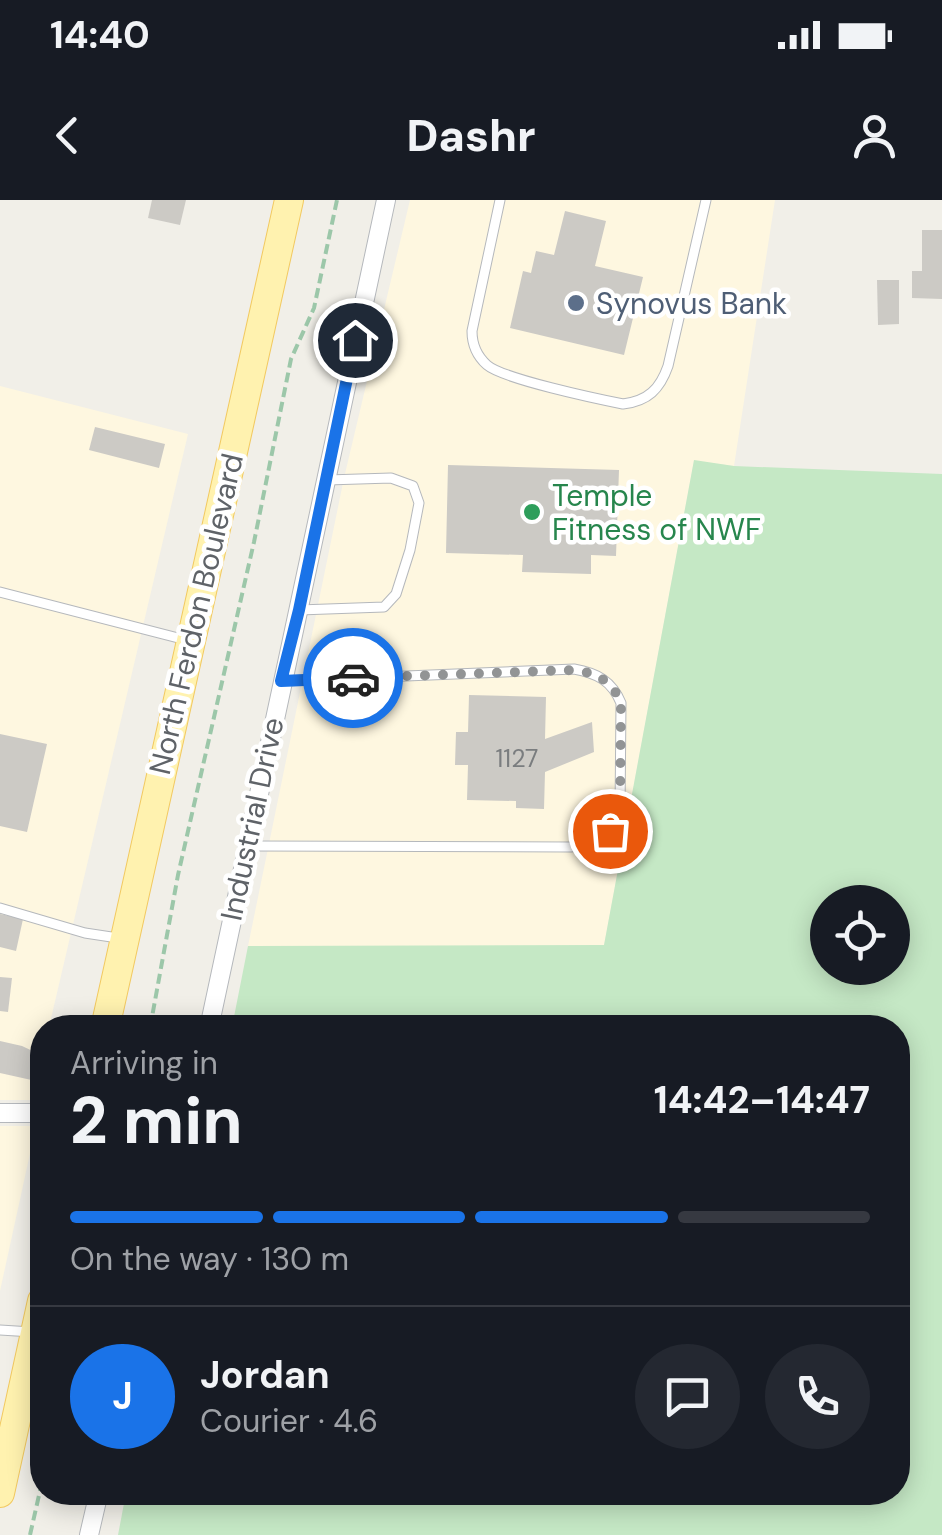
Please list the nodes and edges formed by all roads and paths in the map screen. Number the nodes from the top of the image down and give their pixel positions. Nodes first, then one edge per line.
1 (288, 200) edge
2 (337, 200) edge
3 (386, 200) edge
4 (500, 200) edge
5 (706, 200) edge
6 (325, 480) junction
7 (0, 592) edge
8 (299, 610) junction
9 (190, 641) junction
10 (281, 681) junction
11 (246, 846) junction
12 (0, 908) edge
13 (124, 939) junction
14 (108, 1015) edge
15 (152, 1015) edge
16 (212, 1015) edge
17 (0, 1113) edge
18 (30, 1113) edge
19 (0, 1330) edge
20 (30, 1332) edge
21 (30, 1350) edge
22 (6, 1438) edge
23 (0, 1494) edge
24 (37, 1505) edge
25 (96, 1505) edge
26 (30, 1535) edge
27 (88, 1535) edge

1 - 9 main road, North Ferdon Boulevard
2 - 15 path
3 - 6 street, Industrial Drive
4 - 5 lane
6 - 8 street, Industrial Drive
6 - 8 lane
7 - 9 lane
8 - 10 street, Industrial Drive
9 - 13 main road, North Ferdon Boulevard
10 - 11 street, Industrial Drive
10 - 11 lane
11 - 16 street, Industrial Drive
12 - 13 lane
13 - 14 main road, North Ferdon Boulevard
17 - 18 street
19 - 20 lane
21 - 22 main road
22 - 23 main road
24 - 26 path
25 - 27 street

